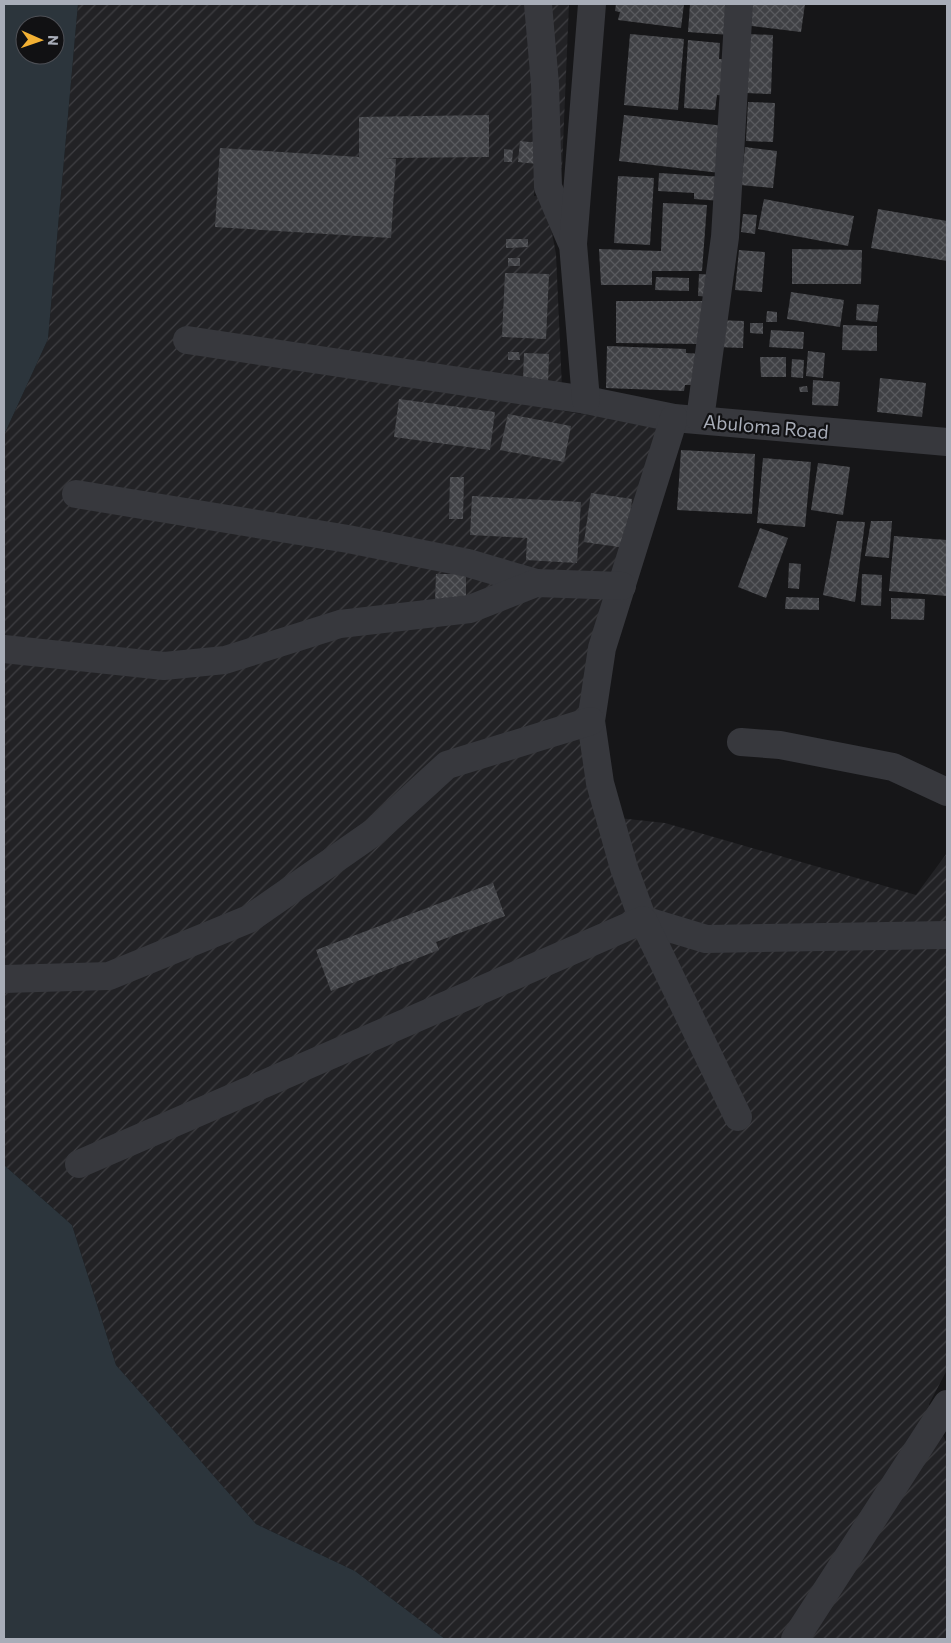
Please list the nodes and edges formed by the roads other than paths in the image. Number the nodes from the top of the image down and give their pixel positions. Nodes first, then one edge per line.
1 (538, 4) edge
2 (592, 4) edge
3 (739, 4) edge
4 (573, 244) junction
5 (187, 340) dead end
6 (586, 400) junction
7 (687, 418) junction
8 (947, 442) edge
9 (76, 494) dead end
10 (536, 582) junction
11 (622, 586) junction
12 (4, 649) edge
13 (591, 722) junction
14 (741, 742) dead end
15 (947, 792) edge
16 (643, 920) junction
17 (947, 935) edge
18 (4, 979) edge
19 (738, 1118) dead end
20 (79, 1164) dead end
21 (947, 1404) edge
22 (795, 1639) edge

1 - 4 street
2 - 4 street
3 - 7 street
4 - 6 street
5 - 6 street, Abuloma Road
6 - 7 street, Abuloma Road
7 - 8 street, Abuloma Road
7 - 11 street
9 - 10 street
10 - 11 street
10 - 12 street
11 - 13 street
13 - 16 street
13 - 18 street
14 - 15 street
16 - 17 street
16 - 19 street
16 - 20 street
21 - 22 street

